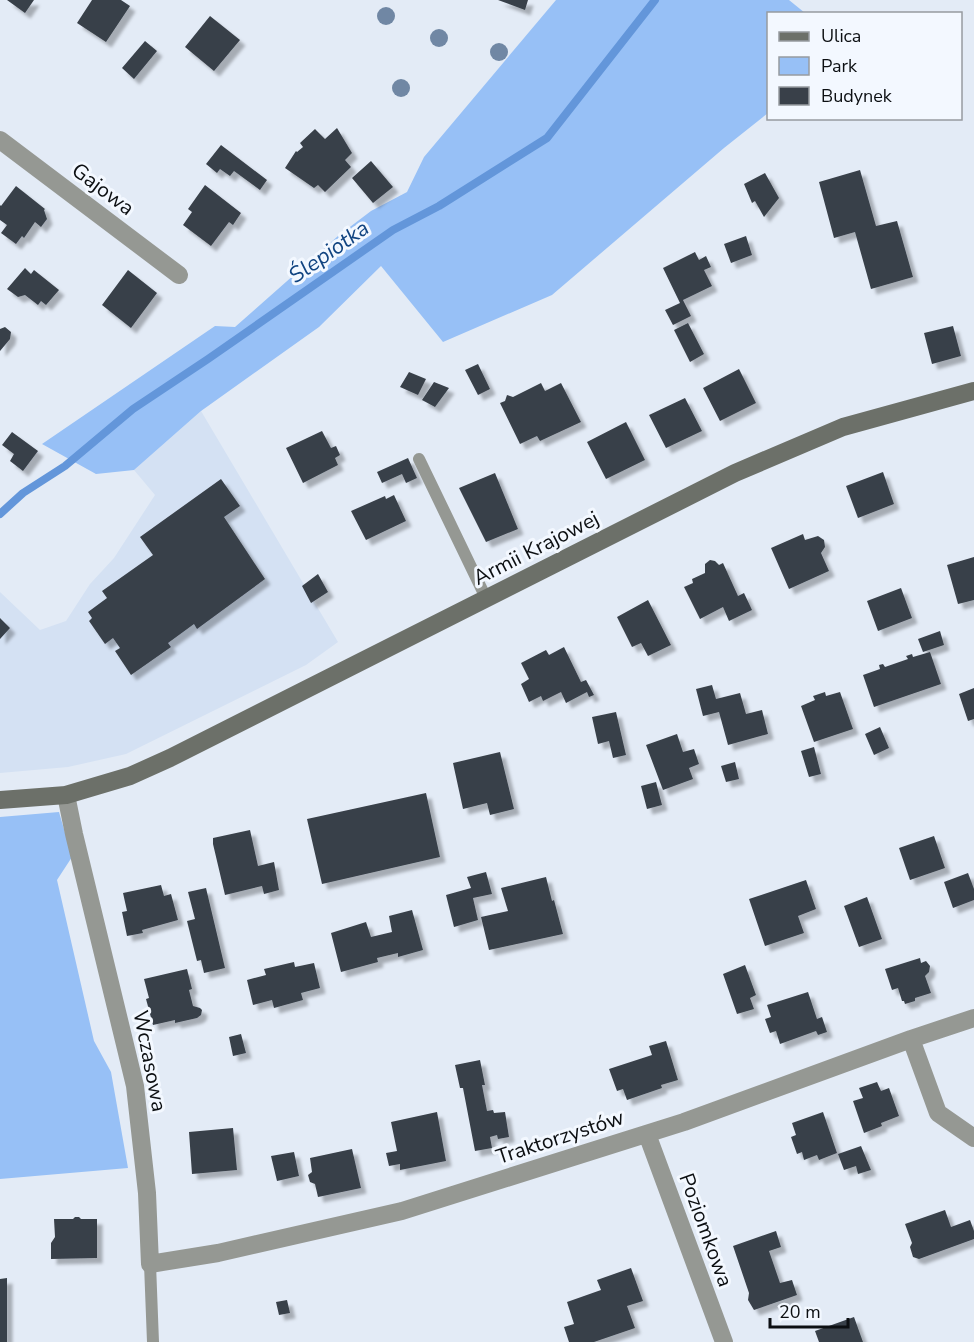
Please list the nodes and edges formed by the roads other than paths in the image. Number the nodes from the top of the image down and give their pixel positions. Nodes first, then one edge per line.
1 (3, 147) edge
2 (179, 275) dead end
3 (974, 391) edge
4 (420, 459) dead end
5 (486, 598) junction
6 (66, 795) junction
7 (0, 800) edge
8 (974, 1018) edge
9 (911, 1039) junction
10 (646, 1134) junction
11 (974, 1138) edge
12 (150, 1264) junction
13 (153, 1342) edge
14 (724, 1342) edge

1 - 2 street, Gajowa
3 - 5 street, Armii Krajowej
4 - 5 lane
5 - 6 street, Armii Krajowej
6 - 7 street, Armii Krajowej
6 - 12 street, Wczasowa
8 - 9 street, Traktorzystów
9 - 10 street, Traktorzystów
9 - 11 street
10 - 12 street, Traktorzystów
10 - 14 street, Poziomkowa
12 - 13 lane, Wczasowa

